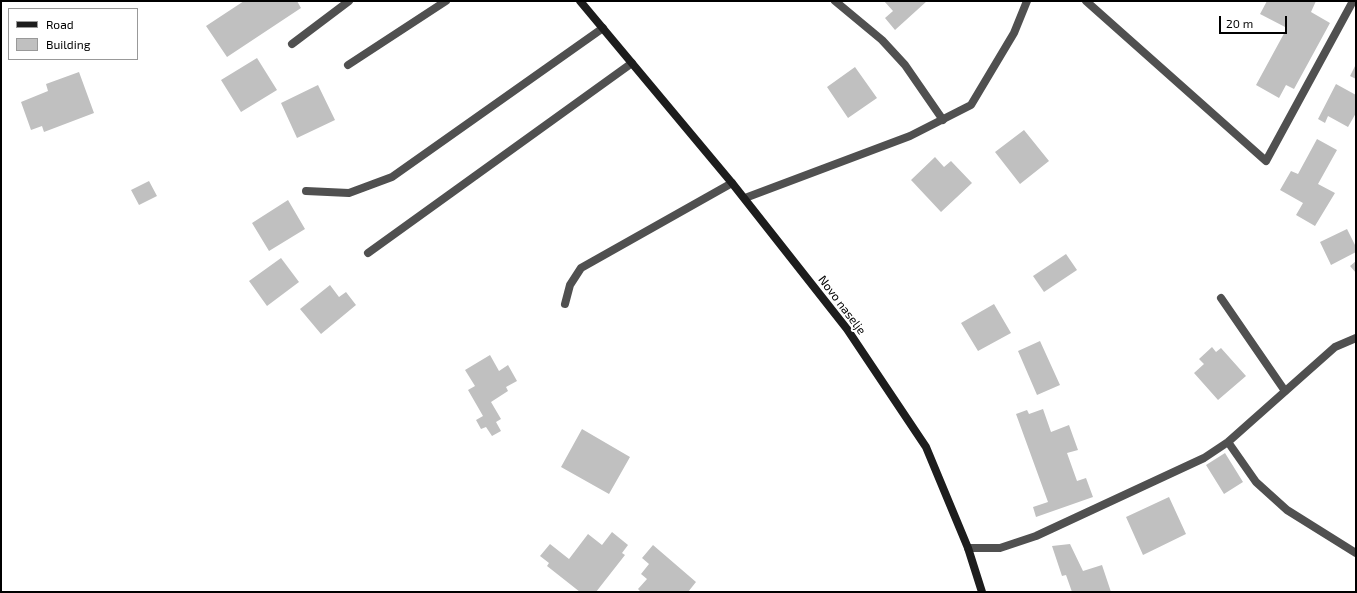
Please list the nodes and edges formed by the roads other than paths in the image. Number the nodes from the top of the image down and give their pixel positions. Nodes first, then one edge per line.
1 (349, 1) edge
2 (446, 1) edge
3 (580, 1) edge
4 (835, 1) edge
5 (1027, 1) edge
6 (1086, 1) edge
7 (1353, 1) edge
8 (603, 28) junction
9 (292, 44) dead end
10 (632, 64) junction
11 (348, 65) dead end
12 (943, 120) junction
13 (732, 183) junction
14 (306, 191) dead end
15 (744, 198) junction
16 (368, 253) dead end
17 (1221, 298) dead end
18 (565, 304) dead end
19 (1356, 338) edge
20 (1285, 391) junction
21 (1228, 442) junction
22 (968, 548) junction
23 (1356, 553) edge
24 (982, 592) edge

1 - 9 street
2 - 11 street
3 - 8 main road, Novo naselje
4 - 12 street
5 - 12 street
6 - 7 street
8 - 10 main road, Novo naselje
8 - 14 street
10 - 13 main road, Novo naselje
10 - 16 street
12 - 15 street
13 - 15 main road, Novo naselje
13 - 18 street
15 - 22 main road, Novo naselje
17 - 20 street
19 - 20 street
20 - 21 street
21 - 22 street
21 - 23 street
22 - 24 main road, Novo naselje

